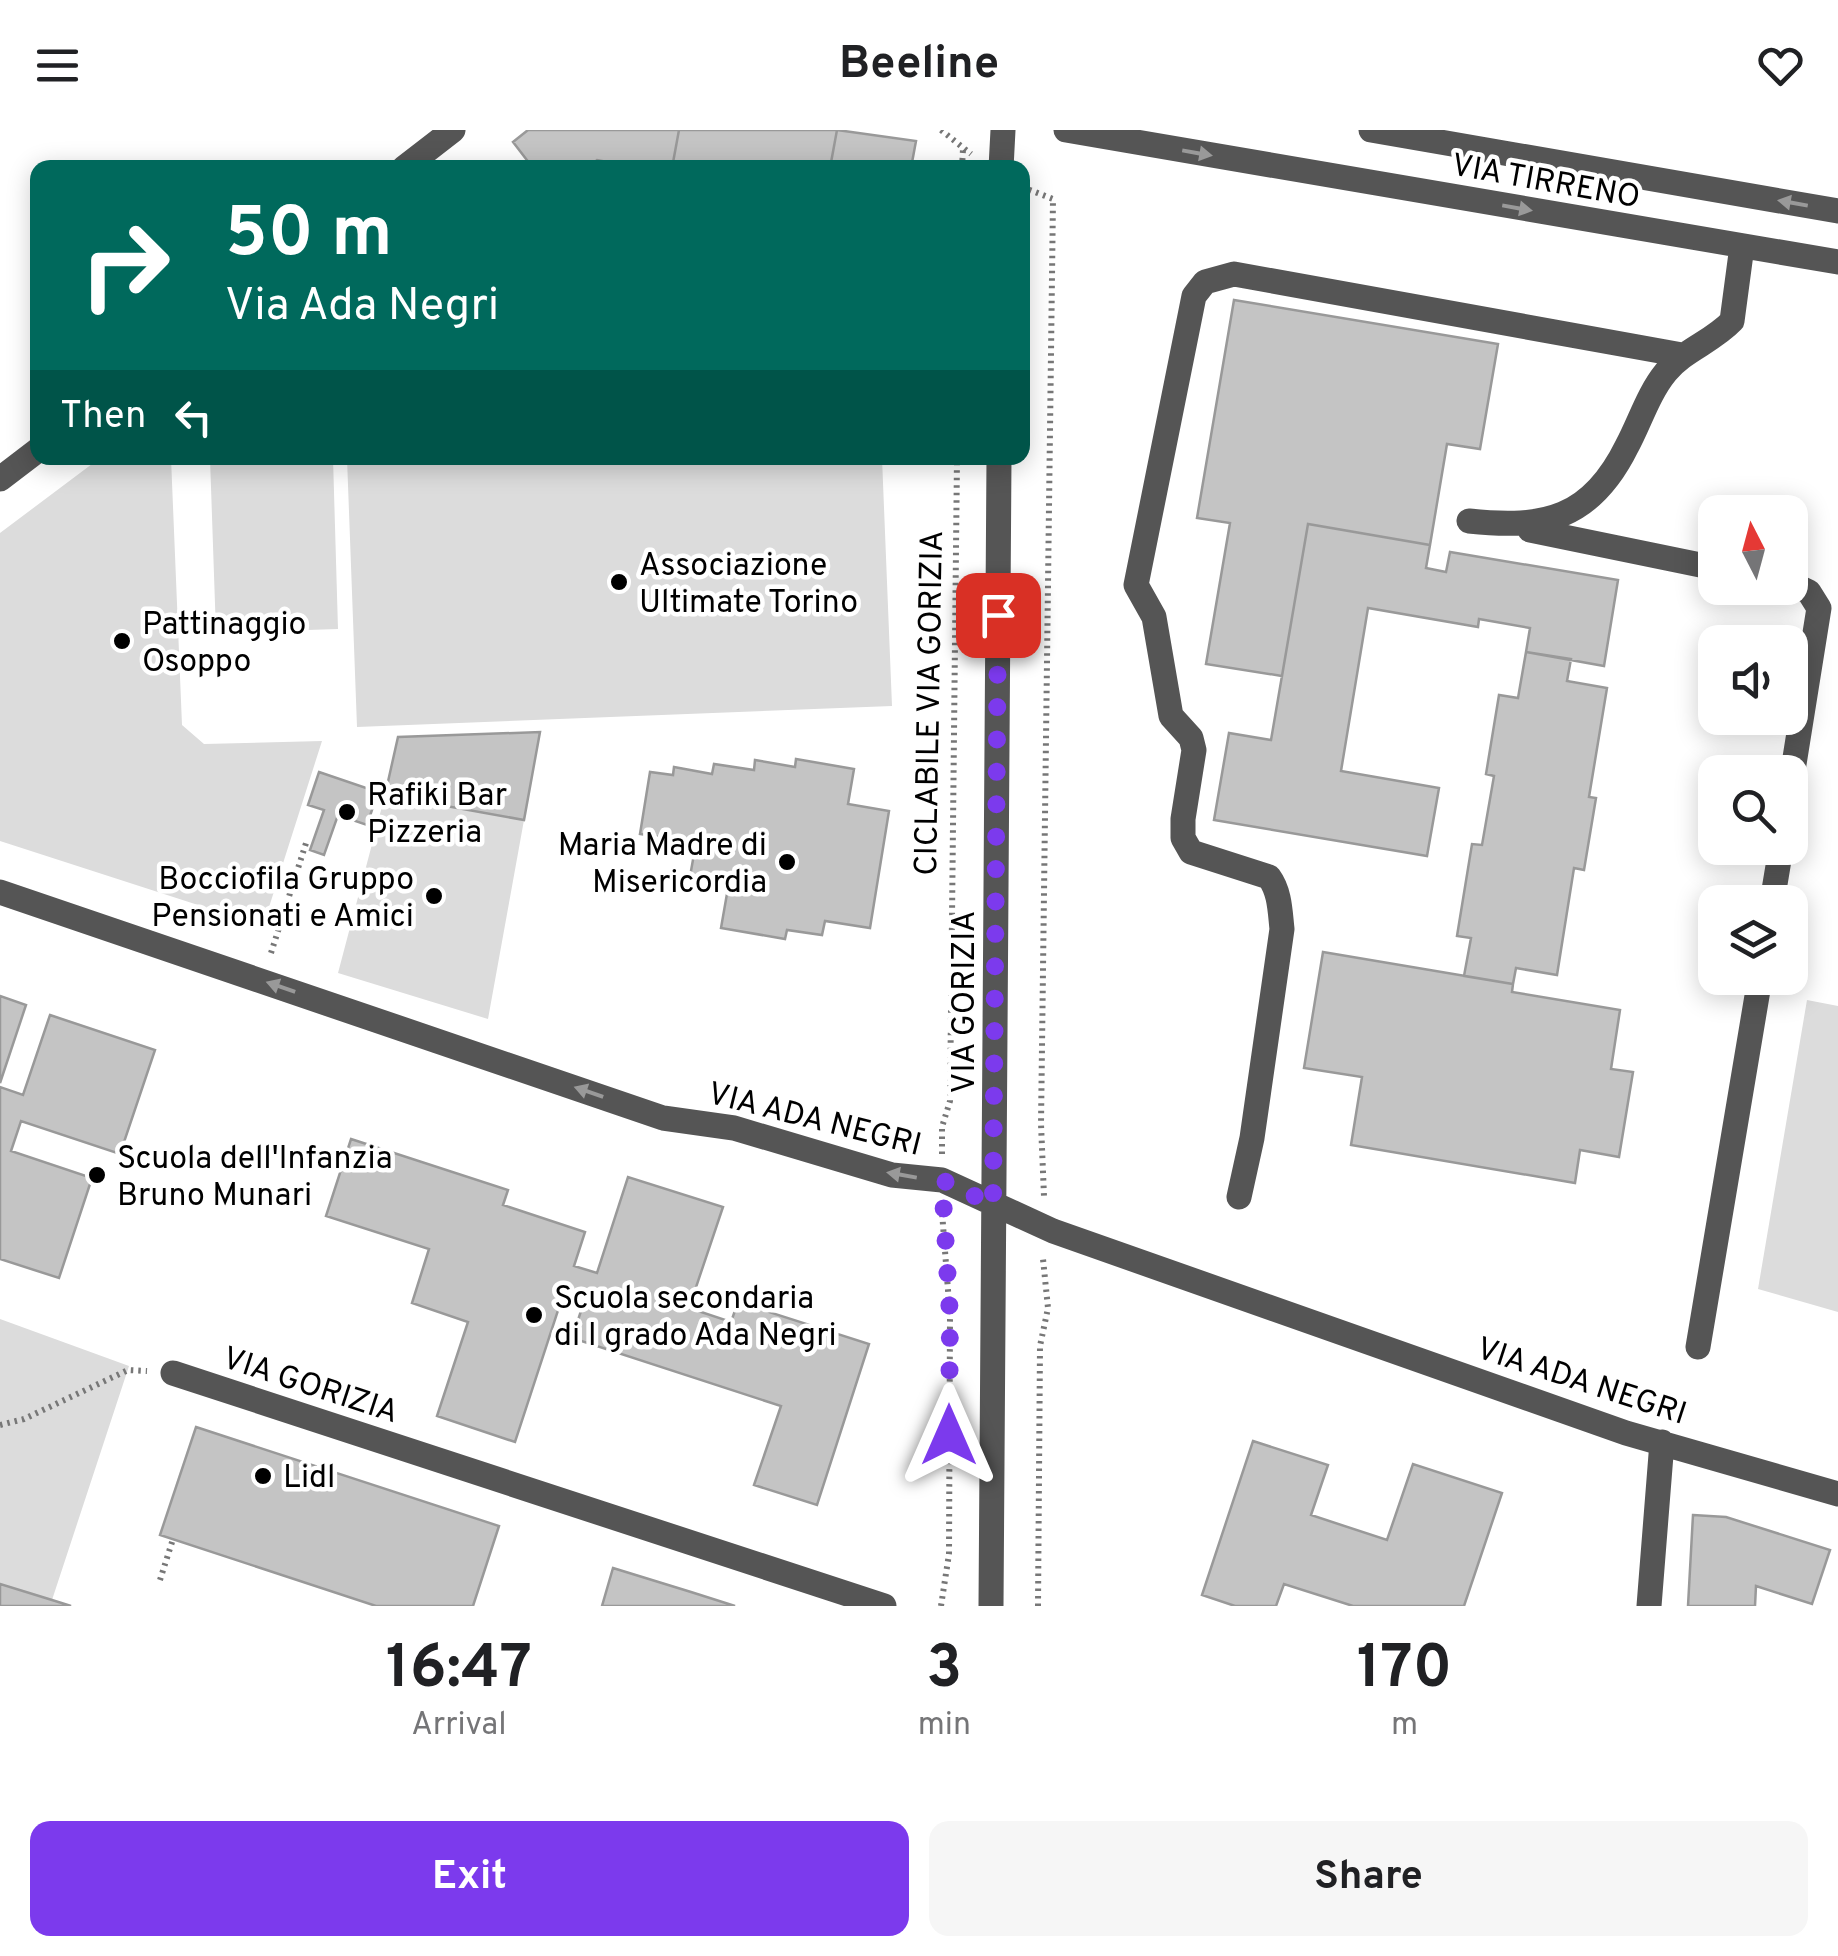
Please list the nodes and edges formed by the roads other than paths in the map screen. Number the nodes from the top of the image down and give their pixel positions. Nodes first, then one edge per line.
1 (453, 130) edge
2 (1003, 130) edge
3 (1066, 130) edge
4 (1371, 130) edge
5 (414, 160) edge
6 (1002, 160) edge
7 (1838, 211) edge
8 (1742, 246) junction
9 (1838, 262) edge
10 (1682, 355) junction
11 (30, 456) edge
12 (999, 465) edge
13 (0, 479) edge
14 (1469, 522) dead end
15 (1505, 525) junction
16 (1698, 565) edge
17 (1808, 592) edge
18 (1796, 755) edge
19 (0, 892) edge
20 (1757, 995) edge
21 (1240, 1197) dead end
22 (993, 1205) junction
23 (1698, 1347) dead end
24 (173, 1373) road end
25 (1662, 1442) junction
26 (1838, 1494) edge
27 (884, 1606) edge
28 (991, 1606) edge
29 (1649, 1606) edge

1 - 5 street
2 - 6 street
3 -> 8 street, VIA TIRRENO
7 -> 4 street, VIA TIRRENO
8 - 9 street, VIA TIRRENO
8 - 10 street
10 - 15 street
10 - 21 street
11 - 13 street
12 - 22 street, VIA GORIZIA
14 - 15 street
15 - 16 street
17 - 18 street
22 -> 19 street, VIA ADA NEGRI
20 - 23 street
22 - 25 street, VIA ADA NEGRI
22 - 28 street, VIA GORIZIA
24 - 27 street, VIA GORIZIA
25 - 26 street, VIA ADA NEGRI
25 - 29 street

